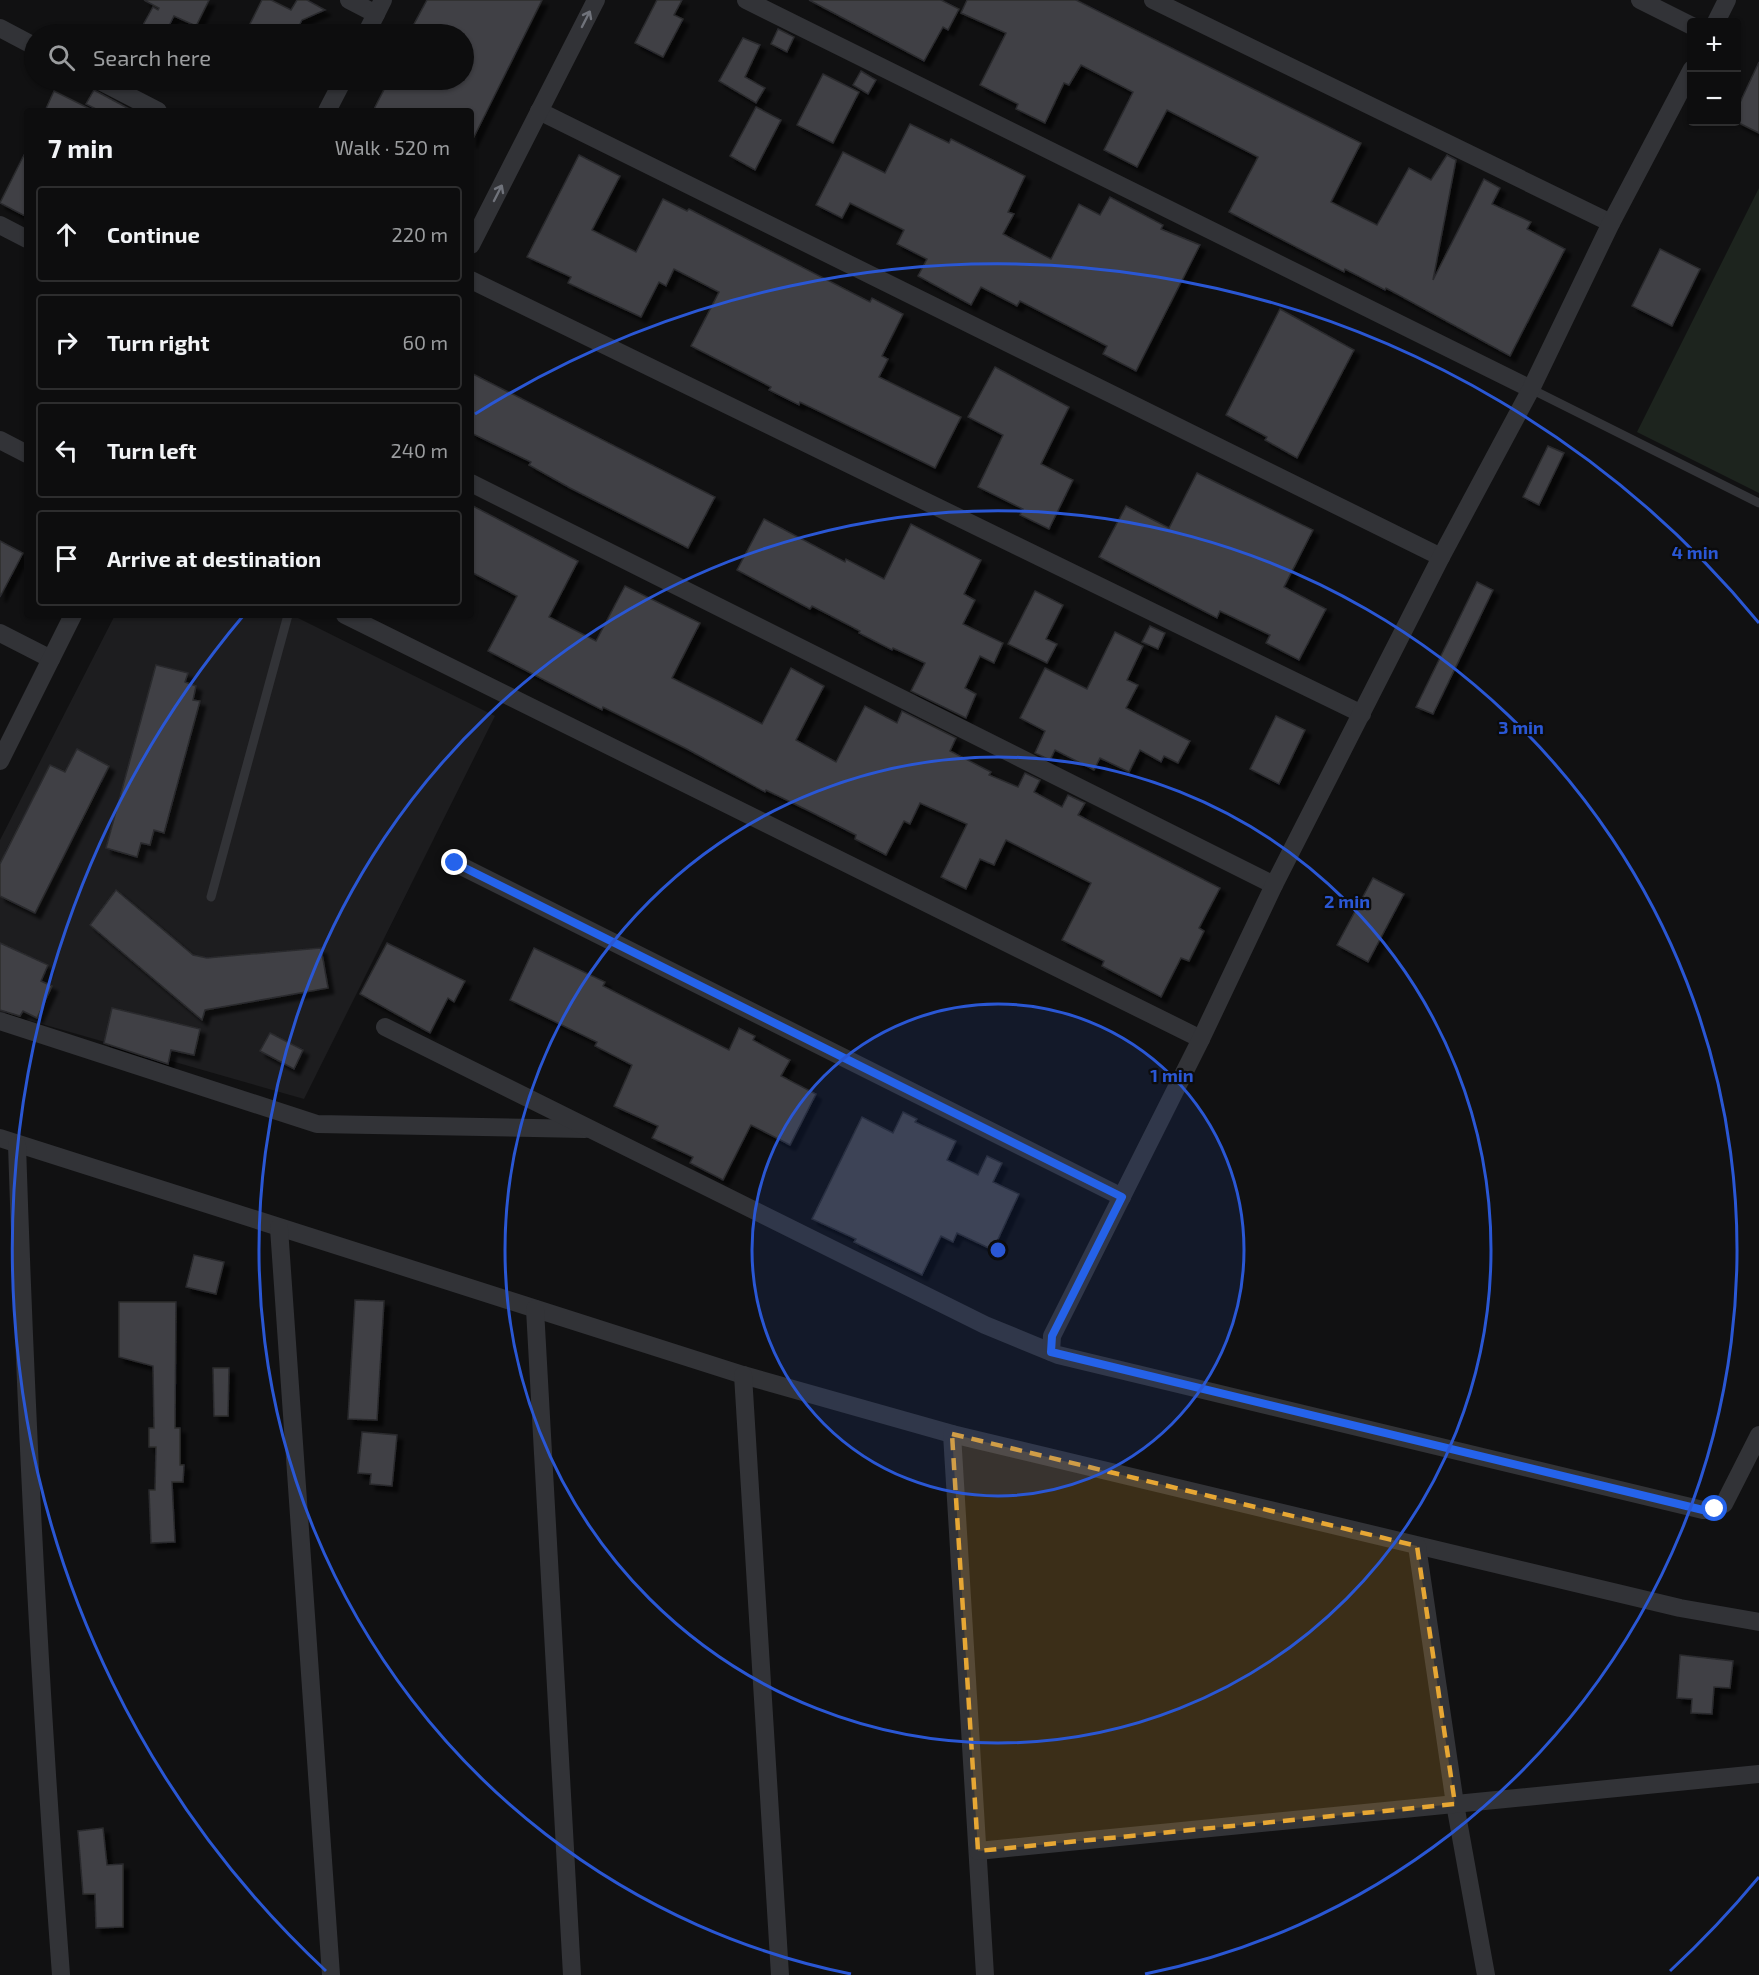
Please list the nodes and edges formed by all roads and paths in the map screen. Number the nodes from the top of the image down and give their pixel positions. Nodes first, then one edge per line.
1 (348, 0) edge
2 (596, 0) edge
3 (746, 0) edge
4 (1153, 0) edge
5 (1640, 0) edge
6 (1727, 0) edge
7 (380, 7) edge
8 (1718, 18) edge
9 (371, 24) edge
10 (1687, 24) edge
11 (0, 28) edge
12 (24, 41) edge
13 (1690, 72) edge
14 (117, 90) edge
15 (338, 90) edge
16 (152, 108) edge
17 (329, 108) edge
18 (540, 111) junction
19 (1611, 223) junction
20 (0, 225) edge
21 (24, 237) edge
22 (474, 239) edge
23 (474, 281) edge
24 (1531, 389) junction
25 (0, 440) edge
26 (24, 452) edge
27 (474, 485) edge
28 (1759, 502) edge
29 (1441, 556) junction
30 (72, 618) edge
31 (287, 618) edge
32 (351, 618) edge
33 (0, 633) edge
34 (51, 659) junction
35 (1362, 714) junction
36 (0, 761) edge
37 (455, 863) dead end
38 (1274, 885) junction
39 (211, 897) dead end
40 (0, 1021) edge
41 (386, 1027) dead end
42 (1201, 1039) junction
43 (590, 1129) junction
44 (9, 1141) edge
45 (1122, 1197) junction
46 (279, 1228) junction
47 (535, 1309) junction
48 (1051, 1352) junction
49 (743, 1375) junction
50 (952, 1434) junction
51 (1759, 1435) edge
52 (1417, 1546) junction
53 (1759, 1622) edge
54 (1759, 1773) edge
55 (1455, 1804) junction
56 (978, 1851) junction
57 (61, 1975) edge
58 (331, 1975) edge
59 (572, 1975) edge
60 (780, 1975) edge
61 (985, 1975) edge
62 (1486, 1975) edge

1 - 7 street
18 -> 2 street
3 - 24 street
4 - 19 street
5 - 10 street
6 - 8 street
7 - 9 street
11 - 12 street
13 - 19 street
14 - 16 street
15 - 17 street
22 -> 18 street
18 - 29 street
19 - 24 street
20 - 21 street
23 - 35 street
24 - 28 lane
24 - 29 street
25 - 26 street
27 - 38 street
29 - 35 street
30 - 34 street
31 - 39 lane
32 - 42 street
33 - 34 street
34 - 36 street
35 - 38 street
37 - 45 street
38 - 42 street
40 - 43 street
41 - 43 street
42 - 45 street
43 - 48 street
44 - 46 street
44 - 57 street
45 - 48 street
46 - 47 street
46 - 58 street
47 - 49 street
47 - 59 street
48 - 51 street
49 - 50 street
49 - 60 street
50 - 52 street
50 - 56 street
52 - 53 street
52 - 55 street
54 - 55 street
55 - 56 street
55 - 62 street
56 - 61 street

